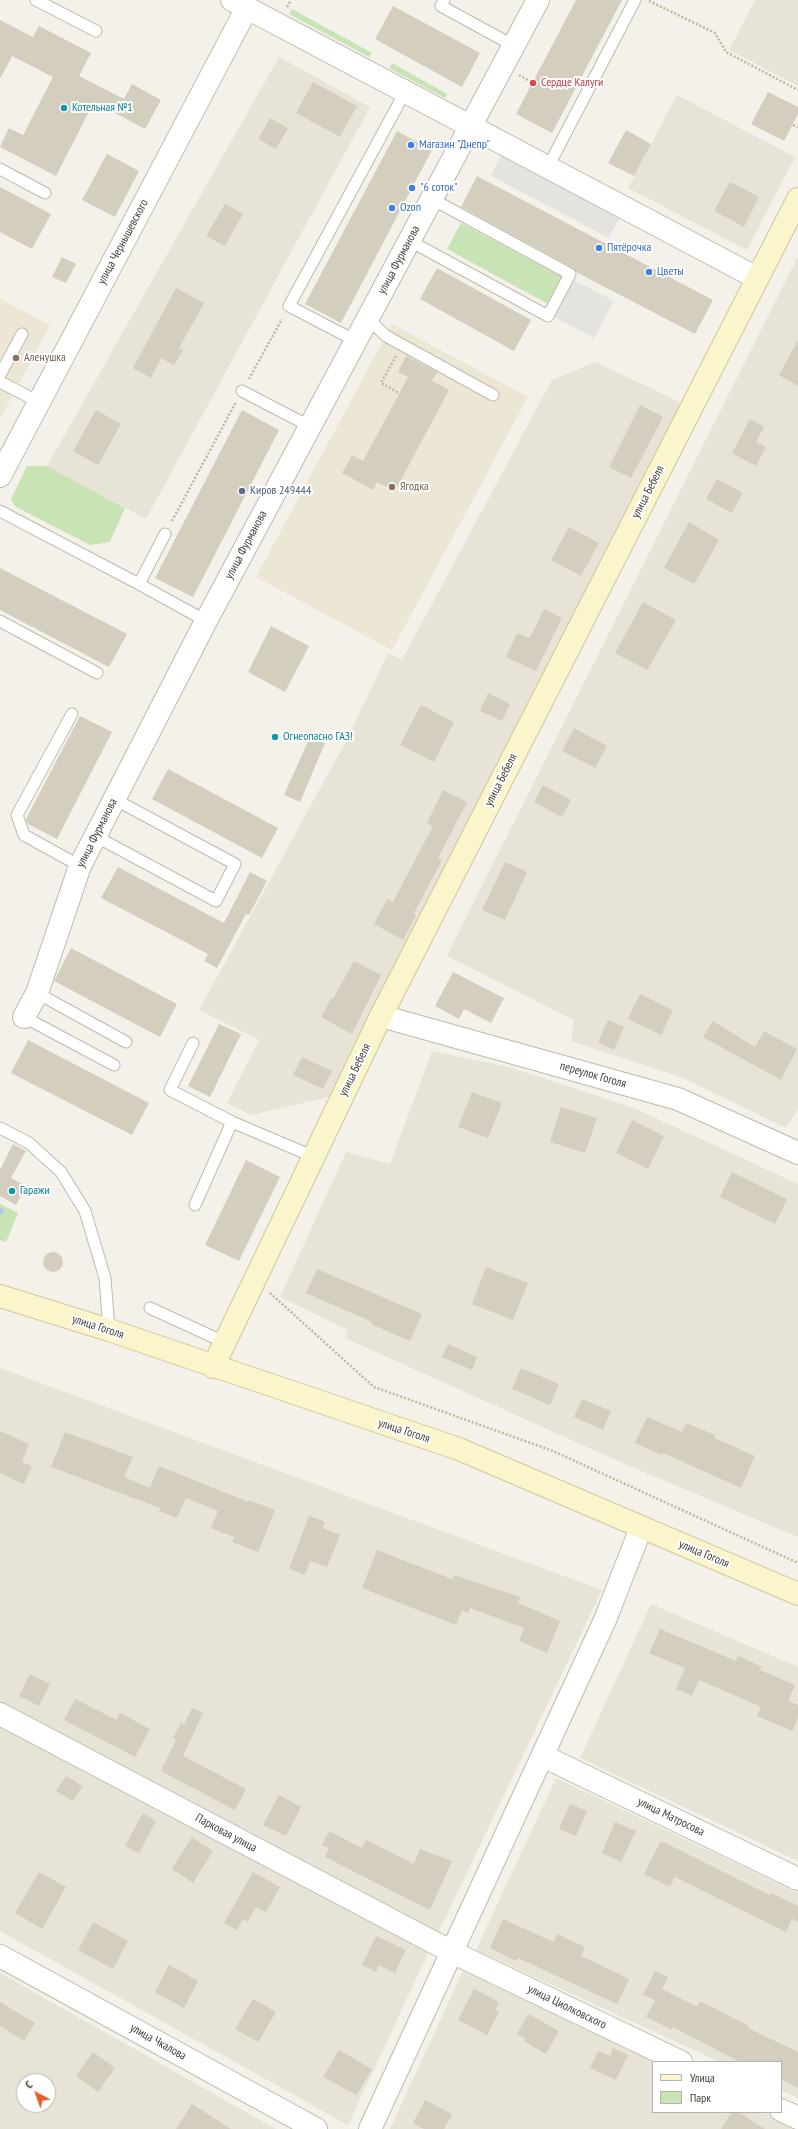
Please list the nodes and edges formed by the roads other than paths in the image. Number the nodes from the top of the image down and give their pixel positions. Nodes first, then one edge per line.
1 (36, 0) edge
2 (444, 0) edge
3 (538, 0) edge
4 (635, 0) edge
5 (253, 6) edge
6 (96, 31) dead end
7 (514, 46) junction
8 (405, 92) junction
9 (471, 128) junction
10 (548, 167) junction
11 (0, 169) edge
12 (45, 193) dead end
13 (432, 199) junction
14 (798, 199) edge
15 (410, 241) junction
16 (757, 278) junction
17 (368, 319) junction
18 (22, 334) dead end
19 (356, 341) junction
20 (0, 375) edge
21 (0, 382) edge
22 (242, 390) road end
23 (493, 395) dead end
24 (39, 402) junction
25 (310, 426) junction
26 (0, 476) edge
27 (0, 511) edge
28 (165, 534) road end
29 (140, 584) junction
30 (0, 621) edge
31 (206, 621) junction
32 (97, 673) dead end
33 (72, 714) dead end
34 (114, 799) junction
35 (95, 836) junction
36 (80, 866) junction
37 (37, 993) junction
38 (381, 1016) junction
39 (24, 1017) joint
40 (126, 1042) dead end
41 (193, 1043) dead end
42 (114, 1065) dead end
43 (232, 1122) junction
44 (0, 1128) edge
45 (798, 1152) edge
46 (312, 1156) junction
47 (195, 1205) dead end
48 (0, 1296) edge
49 (150, 1308) dead end
50 (109, 1330) junction
51 (224, 1342) junction
52 (213, 1367) junction
53 (641, 1528) junction
54 (798, 1594) edge
55 (0, 1714) edge
56 (543, 1756) junction
57 (798, 1879) edge
58 (452, 1952) junction
59 (0, 1956) edge
60 (679, 2061) edge
61 (782, 2110) edge
62 (798, 2118) edge
63 (316, 2129) edge
64 (370, 2129) edge

1 - 6 lane
2 - 7 lane
3 - 7 street, улица Фурманова
4 - 10 lane
5 - 8 street
5 - 24 street, улица Чернышевского
7 - 9 street, улица Фурманова
8 - 9 street
8 - 19 lane
9 - 10 street
9 - 13 street, улица Фурманова
10 - 16 street
11 - 12 lane
13 - 15 street, улица Фурманова
13 - 15 lane
14 - 16 street, улица Бебеля
15 - 17 street, улица Фурманова
16 - 38 street, улица Бебеля
17 - 19 street, улица Фурманова
17 - 23 lane
18 - 20 lane
19 - 25 street, улица Фурманова
21 - 24 lane
22 - 25 lane
24 - 26 street, улица Чернышевского
25 - 31 street, улица Фурманова
27 - 29 lane
28 - 29 lane
29 - 31 lane
30 - 32 lane
31 - 34 street, улица Фурманова
33 - 36 lane
34 - 35 street, улица Фурманова
34 - 35 lane
35 - 36 street, улица Фурманова
36 - 37 street, улица Фурманова
37 - 39 street, улица Фурманова
37 - 40 lane
38 - 45 street, переулок Гоголя
38 - 46 street, улица Бебеля
39 - 42 lane
41 - 43 lane
43 - 46 lane
43 - 47 lane
44 - 50 lane
46 - 51 street, улица Бебеля
48 - 50 street, улица Гоголя
49 - 51 lane
50 - 52 street, улица Гоголя
51 - 52 street, улица Бебеля
52 - 53 street, улица Гоголя
53 - 54 street, улица Гоголя
53 - 56 street
55 - 58 street, Парковая улица
56 - 57 street, улица Матросова
56 - 58 street
58 - 60 street, улица Циолковского
58 - 64 street
59 - 63 street, улица Чкалова
61 - 62 street

